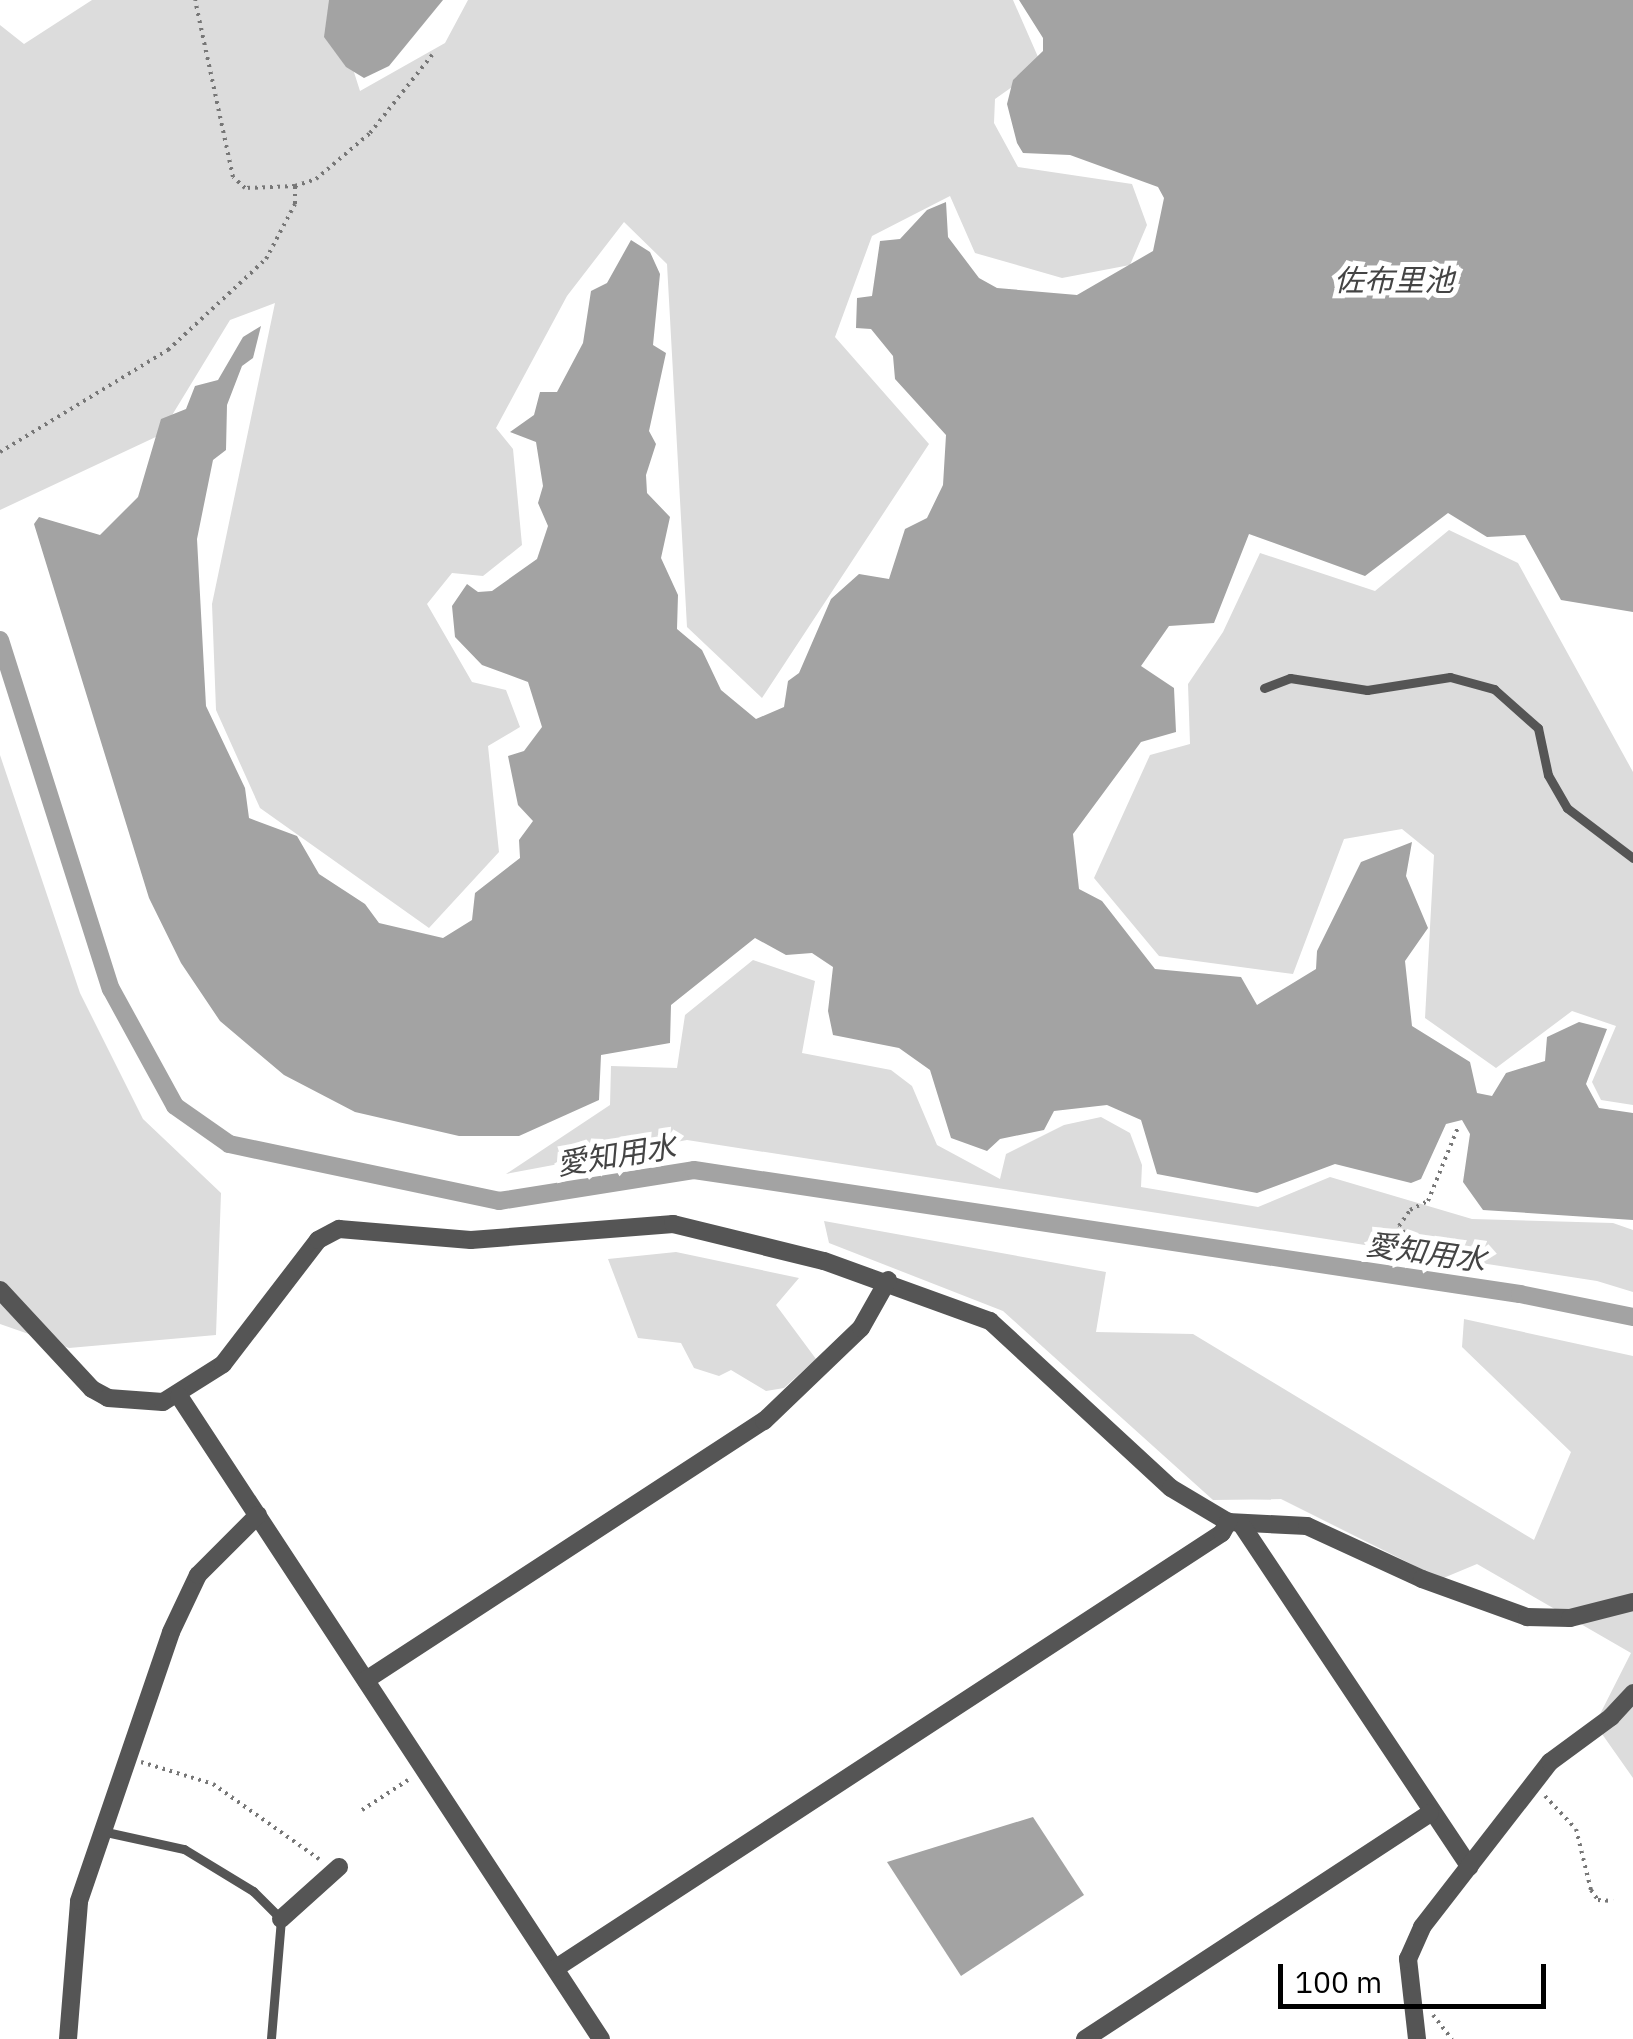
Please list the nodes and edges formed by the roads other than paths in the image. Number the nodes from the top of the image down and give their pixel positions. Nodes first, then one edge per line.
1 (1264, 688) dead end
2 (1633, 858) edge
3 (888, 1280) junction
4 (0, 1290) edge
5 (179, 1396) junction
6 (258, 1515) junction
7 (1235, 1523) junction
8 (1633, 1602) edge
9 (366, 1680) junction
10 (1633, 1692) edge
11 (1430, 1812) junction
12 (106, 1832) junction
13 (1470, 1867) junction
14 (337, 1870) road end
15 (281, 1919) junction
16 (556, 1968) junction
17 (68, 2039) edge
18 (271, 2039) edge
19 (601, 2039) edge
20 (1085, 2039) edge
21 (1417, 2039) edge

1 - 2 lane
3 - 5 street
3 - 7 street
3 - 9 street
4 - 5 street
5 - 6 street
6 - 9 street
6 - 12 street
7 - 8 street
7 - 11 street
7 - 16 street
9 - 16 street
10 - 13 street
11 - 13 street
11 - 20 street
12 - 15 lane
12 - 17 street
13 - 21 street
14 - 15 street
15 - 18 lane
16 - 19 street

